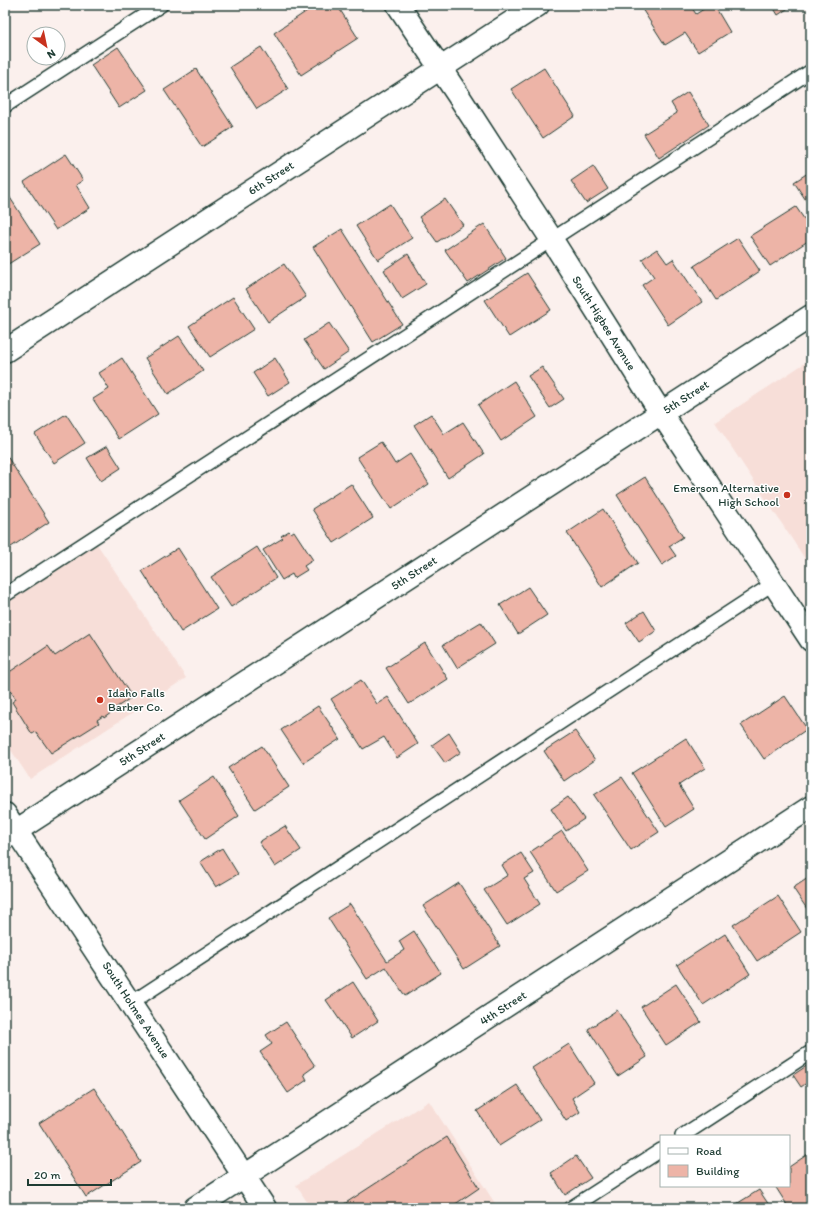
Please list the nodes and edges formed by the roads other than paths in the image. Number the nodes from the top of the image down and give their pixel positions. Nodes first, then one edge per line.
1 (161, 5) edge
2 (398, 5) edge
3 (538, 5) edge
4 (440, 68) junction
5 (811, 71) edge
6 (5, 106) edge
7 (552, 240) junction
8 (811, 316) edge
9 (5, 351) edge
10 (661, 413) junction
11 (774, 583) junction
12 (5, 595) edge
13 (811, 640) edge
14 (811, 807) edge
15 (9, 827) edge
16 (131, 1003) junction
17 (811, 1052) edge
18 (684, 1135) edge
19 (660, 1151) edge
20 (245, 1177) junction
21 (195, 1208) edge
22 (265, 1208) edge
23 (571, 1208) edge

1 - 6 lane
2 - 4 street, South Higbee Avenue
3 - 4 street, 6th Street
4 - 7 street, South Higbee Avenue
4 - 9 street, 6th Street
5 - 7 lane
7 - 10 street, South Higbee Avenue
7 - 12 lane
8 - 10 street, 5th Street
10 - 11 street, South Higbee Avenue
10 - 15 street, 5th Street
11 - 13 street, South Higbee Avenue
11 - 16 lane
14 - 20 street, 4th Street
15 - 16 street, South Holmes Avenue
16 - 20 street, South Holmes Avenue
17 - 18 lane
19 - 23 lane
20 - 21 street, 4th Street
20 - 22 street, South Holmes Avenue

